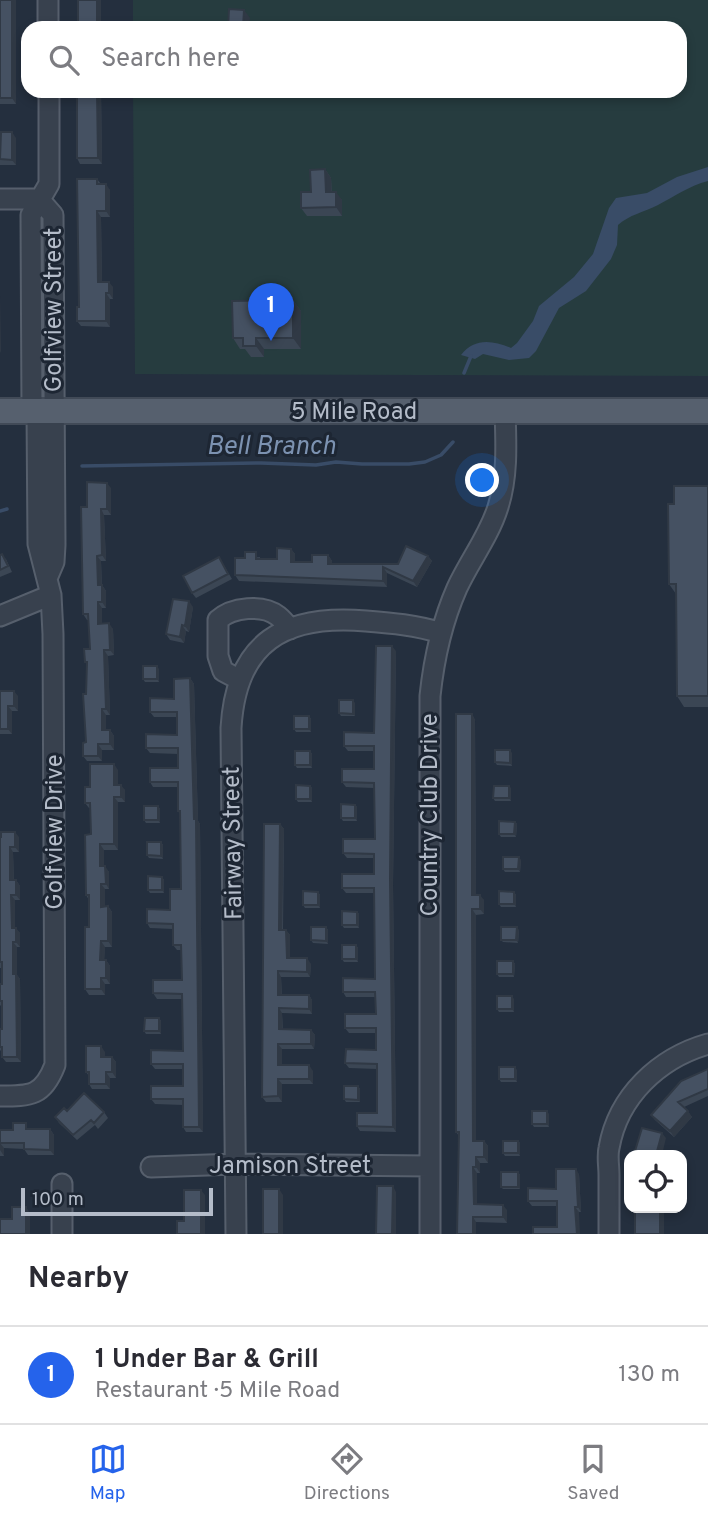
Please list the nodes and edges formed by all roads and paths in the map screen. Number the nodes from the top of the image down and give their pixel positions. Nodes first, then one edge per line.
1 (48, 0) edge
2 (48, 21) edge
3 (49, 98) edge
4 (0, 199) edge
5 (39, 199) junction
6 (0, 411) edge
7 (41, 411) junction
8 (505, 411) junction
9 (708, 411) edge
10 (50, 585) junction
11 (0, 617) edge
12 (290, 629) junction
13 (440, 634) junction
14 (240, 680) junction
15 (708, 1044) edge
16 (0, 1096) edge
17 (236, 1164) junction
18 (430, 1166) junction
19 (151, 1167) dead end
20 (62, 1184) dead end
21 (62, 1234) edge
22 (236, 1234) edge
23 (430, 1234) edge
24 (609, 1234) edge

1 - 2 street
3 - 5 street, Golfview Street
4 - 5 street
5 - 7 street, Golfview Street
6 - 7 main road, 5 Mile Road
7 - 8 main road, 5 Mile Road
7 - 10 street, Golfview Drive
8 - 9 main road, 5 Mile Road
8 - 13 street, Country Club Drive
10 - 11 street
10 - 16 street, Golfview Drive
12 - 13 street, Fairway Street
12 - 14 street, Fairway Street
12 - 14 street
13 - 18 street, Country Club Drive
14 - 17 street, Fairway Street
15 - 24 street
17 - 18 street, Jamison Street
17 - 19 street, Jamison Street
17 - 22 street, Fairway Street
18 - 23 street, Country Club Drive
20 - 21 street

